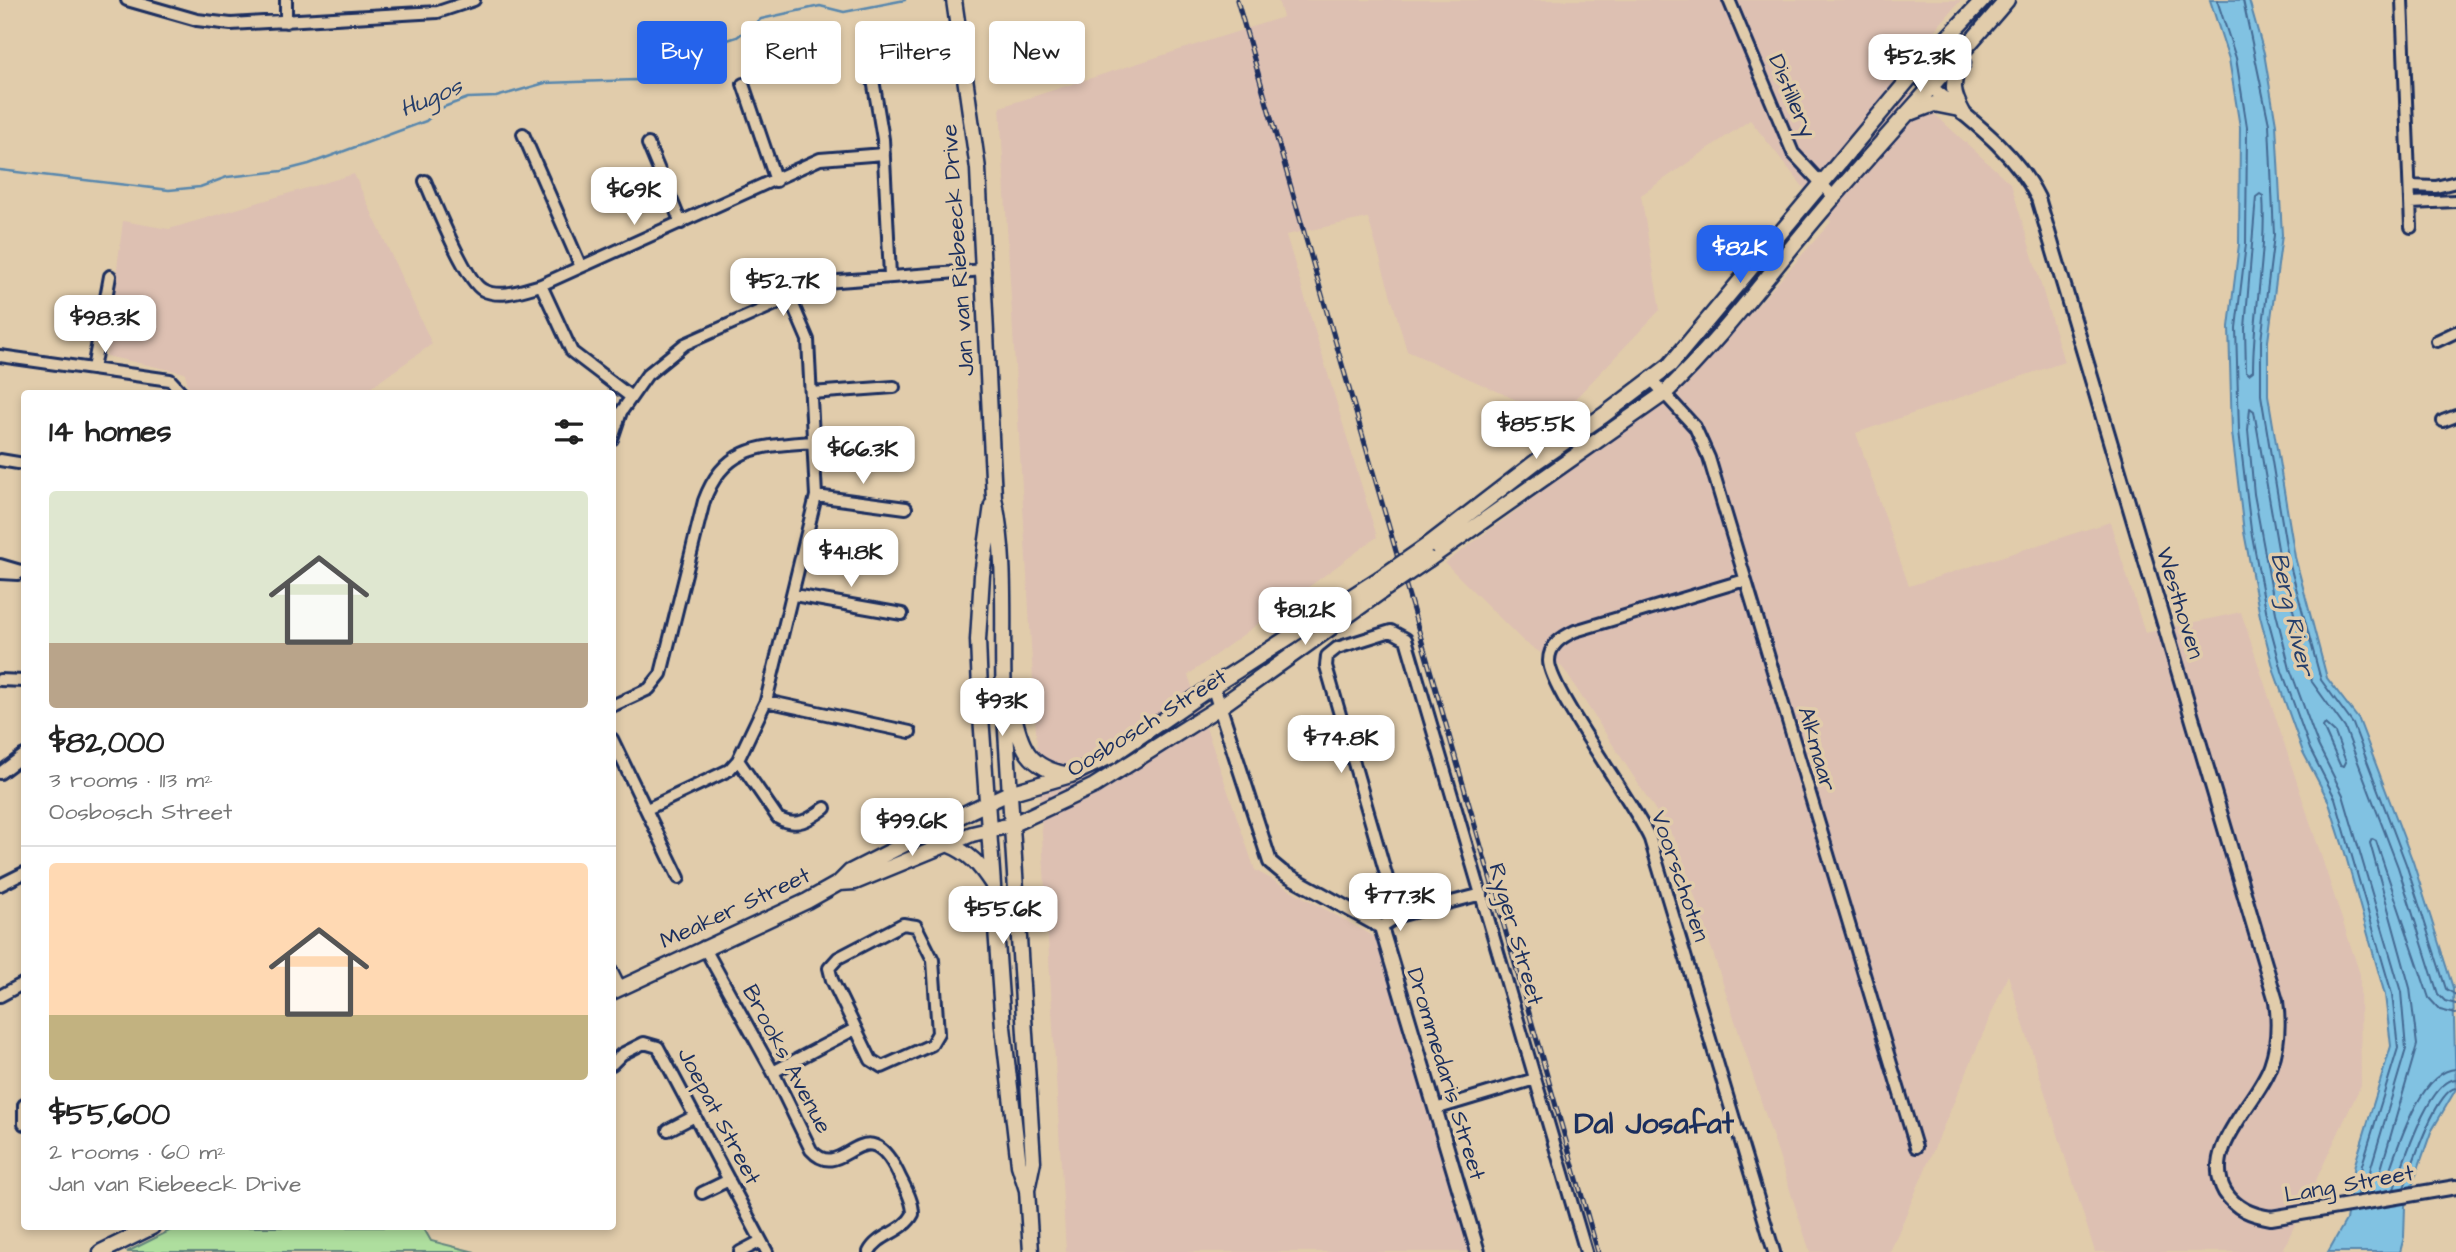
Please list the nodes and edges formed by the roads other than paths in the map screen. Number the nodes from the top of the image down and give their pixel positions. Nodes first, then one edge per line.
1 (127, 0) edge
2 (286, 0) edge
3 (403, 0) edge
4 (474, 0) edge
5 (1729, 0) edge
6 (1983, 0) edge
7 (2008, 0) edge
8 (2402, 0) edge
9 (955, 4) edge
10 (403, 13) junction
11 (286, 22) junction
12 (1914, 73) junction
13 (743, 84) edge
14 (873, 84) edge
15 (1931, 87) junction
16 (1961, 111) junction
17 (1900, 119) junction
18 (523, 134) dead end
19 (648, 144) dead end
20 (884, 154) junction
21 (425, 181) dead end
22 (776, 181) junction
23 (1820, 185) junction
24 (2410, 186) junction
25 (2455, 186) edge
26 (1834, 197) junction
27 (2456, 201) edge
28 (2410, 203) junction
29 (681, 223) junction
30 (2411, 227) dead end
31 (581, 267) junction
32 (985, 270) junction
33 (890, 275) junction
34 (110, 276) dead end
35 (541, 285) junction
36 (790, 298) junction
37 (2456, 332) edge
38 (2437, 341) dead end
39 (0, 356) edge
40 (93, 369) junction
41 (1651, 379) junction
42 (894, 387) dead end
43 (181, 390) edge
44 (811, 393) junction
45 (1665, 393) junction
46 (631, 397) junction
47 (2456, 416) edge
48 (2443, 421) dead end
49 (616, 427) edge
50 (813, 442) junction
51 (0, 460) edge
52 (21, 464) edge
53 (816, 496) junction
54 (994, 498) junction
55 (906, 508) dead end
56 (1428, 552) junction
57 (0, 565) edge
58 (21, 572) edge
59 (0, 573) edge
60 (21, 573) edge
61 (1745, 580) junction
62 (1380, 585) junction
63 (794, 595) junction
64 (902, 614) dead end
65 (1001, 644) junction
66 (0, 680) edge
67 (21, 681) edge
68 (1213, 686) junction
69 (766, 701) junction
70 (616, 704) edge
71 (1221, 706) junction
72 (911, 732) dead end
73 (616, 747) edge
74 (21, 757) edge
75 (738, 760) junction
76 (0, 773) edge
77 (1071, 775) junction
78 (1009, 793) junction
79 (988, 803) junction
80 (825, 808) dead end
81 (647, 809) junction
82 (1011, 825) junction
83 (990, 830) junction
84 (947, 844) junction
85 (21, 874) edge
86 (679, 878) dead end
87 (839, 883) junction
88 (0, 885) edge
89 (994, 886) junction
90 (1482, 894) junction
91 (1398, 916) junction
92 (1381, 927) junction
93 (704, 947) junction
94 (21, 985) edge
95 (616, 990) edge
96 (0, 996) edge
97 (855, 1029) junction
98 (616, 1061) edge
99 (773, 1072) junction
100 (1535, 1079) junction
101 (1434, 1109) junction
102 (695, 1116) junction
103 (668, 1129) dead end
104 (1916, 1147) dead end
105 (729, 1180) junction
106 (2221, 1184) joint
107 (2456, 1187) edge
108 (1027, 1190) junction
109 (702, 1193) dead end
110 (146, 1230) edge
111 (764, 1247) edge
112 (101, 1252) edge
113 (740, 1252) edge
114 (869, 1252) edge
115 (1031, 1252) edge
116 (1478, 1252) edge
117 (1586, 1252) edge
118 (1774, 1252) edge

1 - 11 street
2 - 11 street
3 - 10 street
4 - 10 street
5 - 23 street, Distillery
6 - 12 main road, Oosbosch Street
7 - 15 main road, Oosbosch Street
7 - 16 main road
8 - 24 street
9 - 32 main road, Jan van Riebeeck Drive
10 - 11 street
12 - 15 street, Westhoven
12 - 23 main road, Oosbosch Street
13 - 22 street
14 - 20 street
15 - 16 street, Westhoven
15 - 17 main road, Oosbosch Street
16 - 17 main road
16 - 106 street, Westhoven
17 - 26 main road, Oosbosch Street
18 - 31 street
19 - 29 street
20 - 22 street
20 - 33 street
21 - 35 street
22 - 29 street
23 - 26 street, Distillery
23 - 41 main road, Oosbosch Street
24 - 25 street
24 - 28 street
26 - 45 main road, Oosbosch Street
27 - 28 street
28 - 30 street
29 - 31 street
31 - 35 street
32 - 33 street
32 - 54 main road, Jan van Riebeeck Drive
33 - 36 street
34 - 40 street
35 - 46 street
36 - 44 street
36 - 46 street
37 - 38 street
39 - 40 street
40 - 43 street
41 - 45 street, Alkmaar
41 - 56 main road, Oosbosch Street
42 - 44 street
44 - 50 street
45 - 56 main road, Oosbosch Street
45 - 61 street, Alkmaar
46 - 49 street
47 - 48 street
50 - 53 street
50 - 70 street
51 - 52 street
53 - 55 street
53 - 63 street
54 - 65 main road, Jan van Riebeeck Drive
54 - 79 main road, Jan van Riebeeck Drive
56 - 62 main road, Oosbosch Street, bridge
57 - 58 street
59 - 60 street
61 - 104 street, Alkmaar
61 - 118 street, Voorschoten
62 - 68 main road, Oosbosch Street
62 - 71 main road, Oosbosch Street
63 - 64 street
63 - 69 street
65 - 77 main road
65 - 78 main road, Jan van Riebeeck Drive
66 - 67 street
68 - 71 street
68 - 77 main road, Oosbosch Street
69 - 72 street
69 - 75 street
71 - 82 main road, Oosbosch Street
71 - 92 street
73 - 81 street
74 - 76 street
75 - 80 street
75 - 81 street
77 - 78 main road, Oosbosch Street
78 - 79 main road, Meaker Street
78 - 82 main road, Jan van Riebeeck Drive
79 - 83 main road, Jan van Riebeeck Drive
79 - 87 main road, Meaker Street
81 - 86 street
82 - 83 main road, Meaker Street
82 - 108 main road, Jan van Riebeeck Drive
83 - 84 main road, Meaker Street
83 - 89 main road, Jan van Riebeeck Drive
84 - 87 main road, Meaker Street
84 - 89 main road
85 - 88 street
87 - 93 main road, Meaker Street
89 - 108 main road, Jan van Riebeeck Drive
90 - 91 street
90 - 91 street, Ryger Street
90 - 100 street, Ryger Street
91 - 92 street
92 - 101 street, Drommedaris Street
93 - 95 main road, Meaker Street
93 - 99 street, Brooks Avenue
94 - 96 street
97 - 97 street
97 - 99 street
98 - 102 street, Joepat Street
99 - 114 street, Brooks Avenue
100 - 101 street
100 - 117 street, Ryger Street
101 - 116 street, Drommedaris Street
102 - 103 street
102 - 105 street, Joepat Street
105 - 109 street
105 - 111 street, Joepat Street
106 - 107 street, Lang Street
108 - 115 main road, Jan van Riebeeck Drive
110 - 112 main road
111 - 113 street

